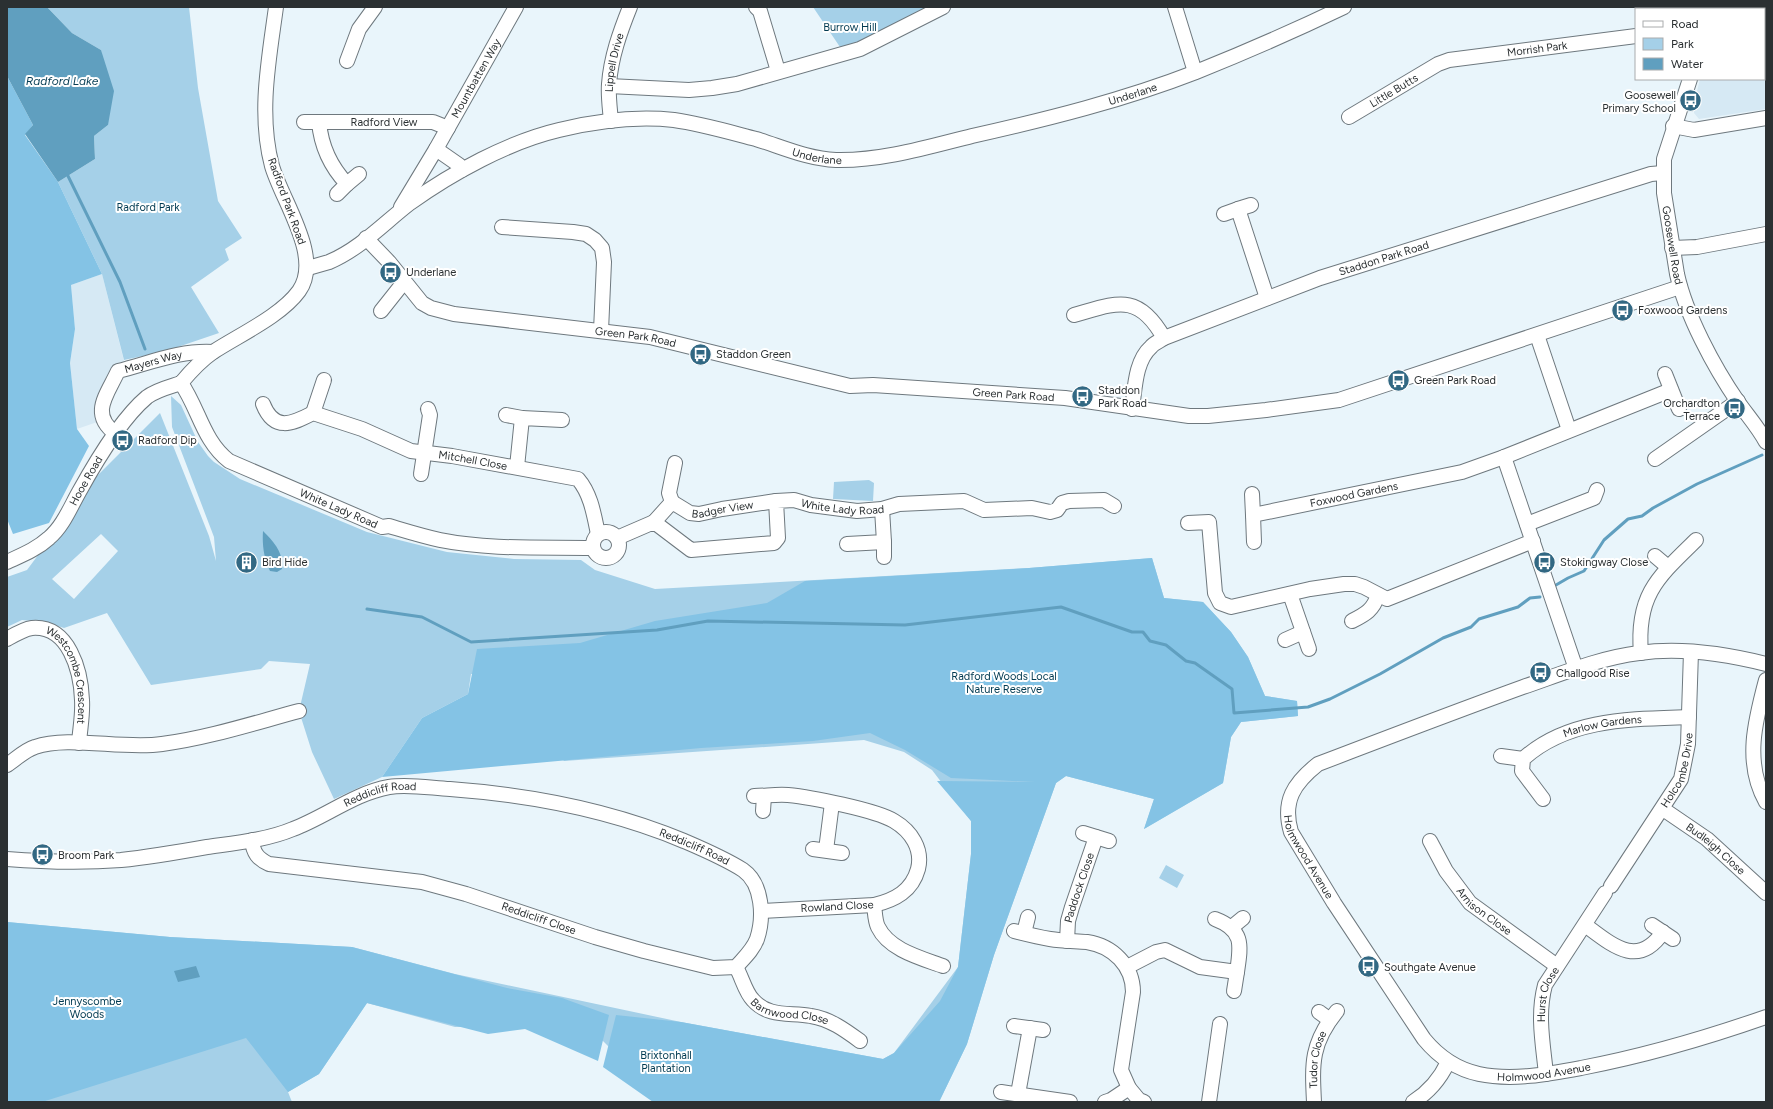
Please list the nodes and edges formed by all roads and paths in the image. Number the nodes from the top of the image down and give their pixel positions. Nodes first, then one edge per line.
1 (276, 7) edge
2 (375, 7) edge
3 (516, 7) edge
4 (630, 7) edge
5 (756, 7) edge
6 (943, 7) edge
7 (1175, 7) edge
8 (1344, 7) edge
9 (1635, 36) edge
10 (347, 61) dead end
11 (1438, 64) joint
12 (778, 71) junction
13 (1195, 72) junction
14 (1690, 80) edge
15 (609, 86) junction
16 (1349, 117) dead end
17 (1766, 118) edge
18 (611, 121) junction
19 (304, 122) dead end
20 (319, 122) junction
21 (1673, 126) junction
22 (448, 128) junction
23 (436, 149) junction
24 (462, 170) junction
25 (1663, 173) junction
26 (359, 174) dead end
27 (400, 212) junction
28 (1224, 214) dead end
29 (502, 227) dead end
30 (1766, 234) edge
31 (366, 238) junction
32 (1672, 248) junction
33 (308, 268) junction
34 (404, 282) junction
35 (1680, 287) junction
36 (1267, 298) junction
37 (380, 311) dead end
38 (1074, 315) dead end
39 (601, 330) junction
40 (1537, 335) junction
41 (1164, 338) junction
42 (213, 352) junction
43 (1665, 374) dead end
44 (324, 380) dead end
45 (180, 383) junction
46 (1671, 390) junction
47 (1738, 401) junction
48 (263, 404) dead end
49 (428, 409) dead end
50 (1132, 409) junction
51 (1679, 409) dead end
52 (313, 413) junction
53 (506, 415) dead end
54 (522, 418) junction
55 (562, 420) dead end
56 (1569, 430) junction
57 (116, 434) junction
58 (1766, 442) edge
59 (425, 453) junction
60 (1504, 457) junction
61 (1655, 458) dead end
62 (675, 463) dead end
63 (516, 467) junction
64 (421, 474) dead end
65 (1597, 490) dead end
66 (1252, 494) dead end
67 (776, 501) junction
68 (672, 502) junction
69 (1114, 506) dead end
70 (882, 509) junction
71 (1253, 515) junction
72 (654, 522) junction
73 (1188, 522) dead end
74 (1527, 524) junction
75 (598, 534) junction
76 (617, 538) junction
77 (1696, 540) dead end
78 (1533, 541) junction
79 (884, 542) junction
80 (1254, 542) dead end
81 (847, 544) dead end
82 (593, 548) junction
83 (1655, 556) dead end
84 (884, 557) dead end
85 (7, 562) edge
86 (1668, 567) junction
87 (1290, 594) junction
88 (1378, 594) junction
89 (1352, 621) dead end
90 (1303, 632) junction
91 (7, 639) edge
92 (1285, 640) dead end
93 (1309, 649) dead end
94 (1691, 652) junction
95 (1640, 653) junction
96 (1766, 664) edge
97 (1576, 669) junction
98 (1766, 680) edge
99 (299, 711) dead end
100 (1689, 717) junction
101 (79, 743) junction
102 (1501, 756) dead end
103 (1523, 759) junction
104 (7, 765) edge
105 (1542, 799) dead end
106 (1766, 802) edge
107 (832, 803) junction
108 (1663, 809) junction
109 (763, 811) dead end
110 (1096, 837) dead end
111 (252, 840) junction
112 (1430, 841) dead end
113 (842, 853) dead end
114 (7, 859) edge
115 (1608, 889) joint
116 (1766, 893) edge
117 (874, 905) junction
118 (761, 911) junction
119 (1028, 917) dead end
120 (1243, 918) dead end
121 (1215, 919) dead end
122 (1585, 926) junction
123 (1232, 927) junction
124 (1663, 932) dead end
125 (1067, 941) junction
126 (943, 966) dead end
127 (1557, 966) junction
128 (736, 967) junction
129 (1127, 967) junction
130 (1237, 972) junction
131 (1234, 991) dead end
132 (1329, 1014) dead end
133 (1766, 1017) edge
134 (1014, 1026) dead end
135 (1223, 1031) dead end
136 (860, 1041) dead end
137 (1448, 1062) junction
138 (1546, 1074) junction
139 (1129, 1088) junction
140 (1002, 1092) dead end
141 (1018, 1094) junction
142 (1070, 1102) edge
143 (1105, 1102) edge
144 (1144, 1102) edge
145 (1209, 1102) edge
146 (1314, 1102) edge
147 (1413, 1102) edge

1 - 33 street, Radford Park Road
2 - 10 street
3 - 22 street, Mountbatten Way
4 - 15 street, Lippell Drive
5 - 12 street
6 - 12 street
7 - 13 street
8 - 13 street, Underlane
9 - 11 street, Morrish Park
11 - 16 street, Little Butts
12 - 15 street
13 - 18 street, Underlane
14 - 21 street, Goosewell Road
15 - 18 street, Lippell Drive
17 - 21 street
18 - 24 street, Underlane
19 - 20 street, Radford View
20 - 22 street, Radford View
20 - 26 street
21 - 25 street, Goosewell Road
22 - 23 street, Mountbatten Way
23 - 24 street
23 - 27 street, Mountbatten Way
24 - 27 street, Underlane
25 - 32 street, Goosewell Road
25 - 36 street, Staddon Park Road
27 - 31 street, Underlane
28 - 36 street
29 - 39 street
30 - 32 street
31 - 33 street, Underlane
31 - 34 street, Green Park Road
32 - 35 street, Goosewell Road
33 - 42 street
34 - 37 street
34 - 39 street, Green Park Road
35 - 40 street, Green Park Road
35 - 47 street, Goosewell Road
36 - 41 street, Staddon Park Road
38 - 41 street
39 - 50 street, Green Park Road
40 - 50 street, Green Park Road
40 - 56 street
41 - 50 street, Staddon Park Road
42 - 45 street
42 - 57 street, Mayers Way
43 - 46 street
44 - 52 street
45 - 57 street, Hooe Road
45 - 82 street, White Lady Road
46 - 51 street
46 - 56 street, Foxwood Gardens
47 - 58 street, Goosewell Road
47 - 61 street
48 - 52 street
49 - 59 street
52 - 59 street, Mitchell Close
53 - 54 street
54 - 55 street
54 - 63 street
56 - 60 street, Foxwood Gardens
57 - 85 street, Hooe Road
59 - 63 street, Mitchell Close
59 - 64 street
60 - 71 street, Foxwood Gardens
60 - 74 street
62 - 68 street
63 - 75 street, Mitchell Close
65 - 74 street
66 - 71 street
67 - 68 street, Badger View
67 - 70 street, White Lady Road
67 - 72 street
68 - 72 street
69 - 70 street, White Lady Road
70 - 79 street
71 - 80 street
72 - 76 street
73 - 87 street
74 - 78 street
75 - 76 street
75 - 82 street
76 - 82 street, White Lady Road
77 - 86 street
78 - 88 street
78 - 97 street
79 - 81 street
79 - 84 street
83 - 86 street
86 - 95 street
87 - 88 street
87 - 90 street
88 - 89 street
90 - 92 street
90 - 93 street
91 - 101 street, Westcombe Crescent
94 - 95 street, Holmwood Avenue
94 - 96 street, Holmwood Avenue
94 - 100 street, Holcombe Drive
95 - 97 street, Holmwood Avenue
97 - 137 street, Holmwood Avenue
98 - 106 street
99 - 101 street
100 - 103 street, Marlow Gardens
100 - 108 street, Holcombe Drive
101 - 104 street
102 - 103 street
103 - 105 street
107 - 109 street, Rowland Close
107 - 113 street
107 - 117 street, Rowland Close
108 - 115 street, Holcombe Drive
108 - 116 street, Budleigh Close
110 - 125 street, Paddock Close
111 - 114 street, Reddicliff Road
111 - 118 street, Reddicliff Road
111 - 128 street, Reddicliff Close
112 - 127 street, Arnison Close
115 - 122 street, Hurst Close
117 - 118 street, Rowland Close
117 - 126 street
118 - 128 street
119 - 125 street
120 - 123 street
121 - 123 street
122 - 124 street
122 - 127 street, Hurst Close
123 - 130 street
125 - 129 street
127 - 138 street, Hurst Close
128 - 136 street, Barnwood Close
129 - 130 street
129 - 139 street
130 - 131 street
132 - 146 street, Tudor Close
133 - 138 street, Holmwood Avenue
134 - 141 street
135 - 145 street
137 - 138 street, Holmwood Avenue
137 - 147 street
139 - 143 street
139 - 144 street
140 - 141 street
141 - 142 street

